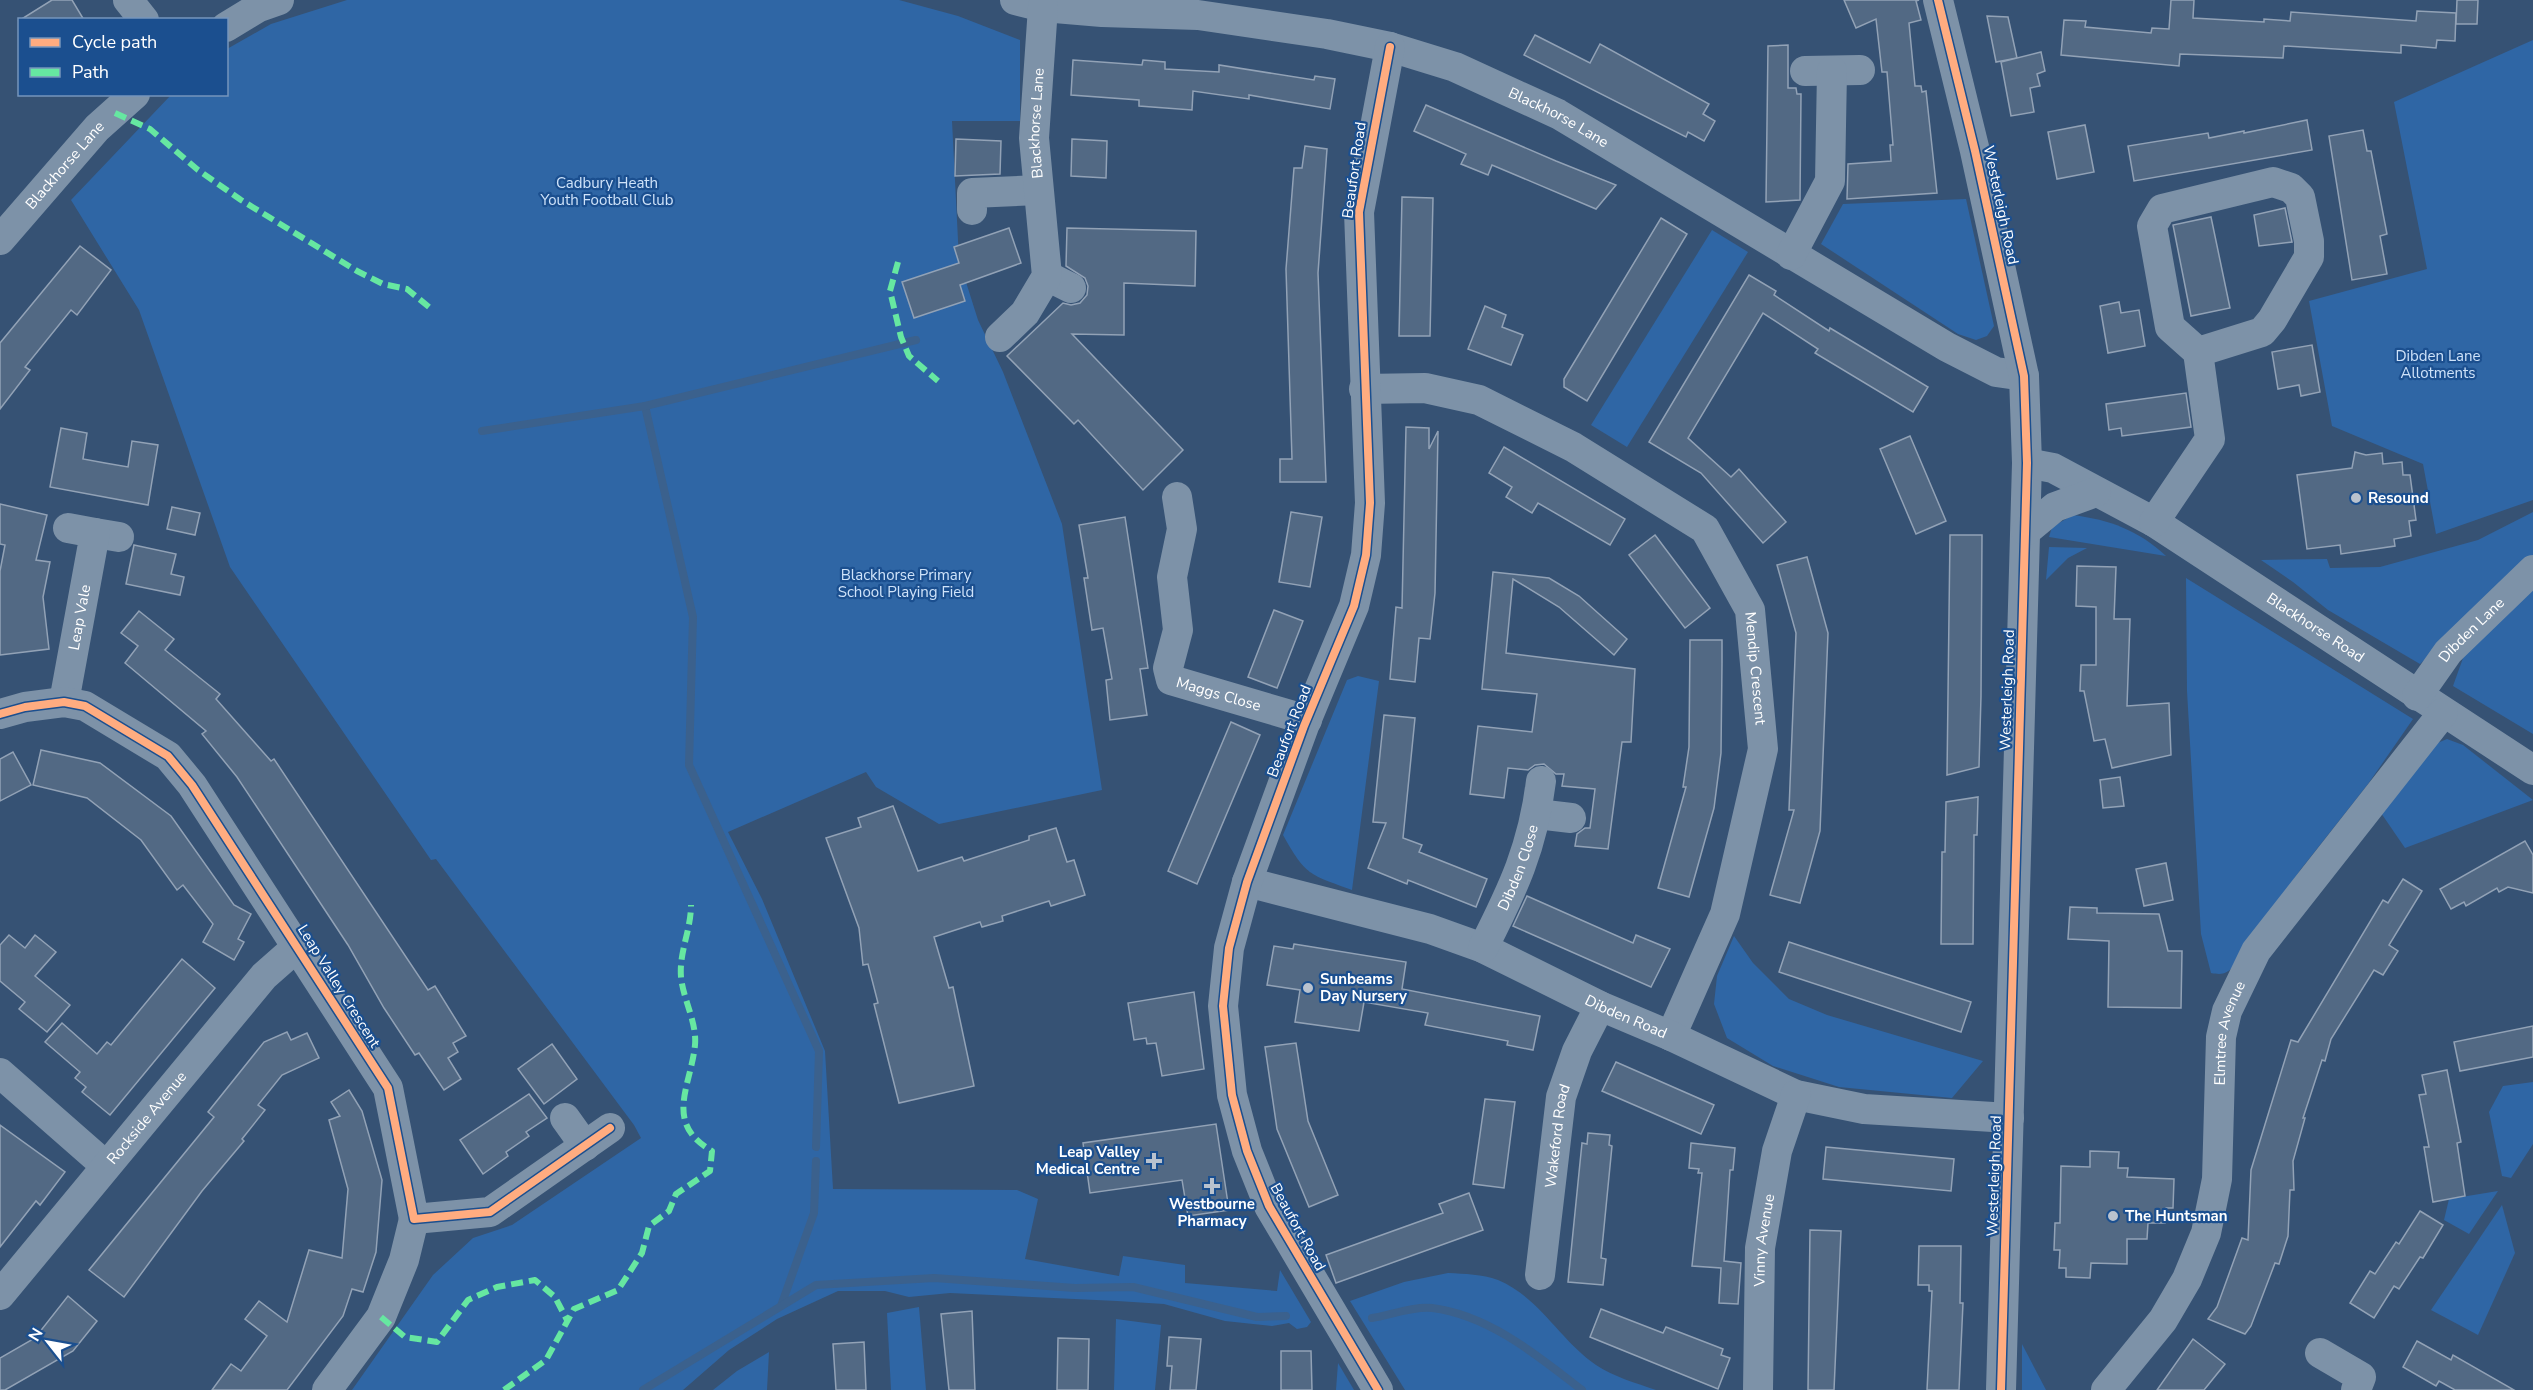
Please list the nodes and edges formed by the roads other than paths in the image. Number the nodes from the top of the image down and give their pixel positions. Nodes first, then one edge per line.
1 (128, 0) edge
2 (279, 0) edge
3 (1015, 0) edge
4 (1938, 0) edge
5 (1043, 7) junction
6 (142, 18) edge
7 (228, 26) edge
8 (1390, 47) junction
9 (1832, 71) dead end
10 (133, 96) edge
11 (1038, 190) junction
12 (972, 210) dead end
13 (0, 240) edge
14 (1791, 255) junction
15 (1000, 337) dead end
16 (2198, 352) junction
17 (2024, 376) junction
18 (1364, 389) junction
19 (2028, 463) junction
20 (2096, 492) junction
21 (1177, 497) dead end
22 (2154, 522) junction
23 (2026, 531) junction
24 (94, 532) dead end
25 (2533, 570) edge
26 (2417, 696) junction
27 (64, 702) junction
28 (2443, 713) junction
29 (0, 714) edge
30 (1307, 720) junction
31 (2533, 770) edge
32 (1541, 781) dead end
33 (1537, 814) junction
34 (1570, 818) dead end
35 (1247, 882) junction
36 (298, 946) junction
37 (1484, 948) junction
38 (1600, 1006) junction
39 (1671, 1036) junction
40 (0, 1072) edge
41 (1796, 1095) junction
42 (565, 1118) dead end
43 (2009, 1118) junction
44 (610, 1128) dead end
45 (585, 1146) junction
46 (106, 1166) junction
47 (414, 1219) junction
48 (1540, 1275) dead end
49 (0, 1294) edge
50 (2320, 1353) dead end
51 (327, 1390) edge
52 (1378, 1390) edge
53 (1758, 1390) edge
54 (2001, 1390) edge
55 (2106, 1390) edge
56 (2356, 1390) edge

1 - 6 street
2 - 7 street
3 - 5 street, Blackhorse Lane
4 - 17 street, Westerleigh Road
5 - 8 street, Blackhorse Lane
5 - 11 street, Blackhorse Lane
8 - 14 street, Blackhorse Lane
8 - 18 street, Beaufort Road
9 - 14 street
10 - 13 street, Blackhorse Lane
11 - 12 street
11 - 15 street, Blackhorse Lane
14 - 17 street, Blackhorse Lane
16 - 16 street
16 - 22 street
17 - 19 street, Westerleigh Road
18 - 30 street, Beaufort Road
18 - 39 street, Mendip Crescent
19 - 20 street, Blackhorse Road
19 - 23 street, Westerleigh Road
20 - 22 street, Blackhorse Road
20 - 23 street
21 - 30 street, Maggs Close
22 - 26 street, Blackhorse Road
23 - 43 street, Westerleigh Road
24 - 27 street, Leap Vale
25 - 26 street, Dibden Lane
26 - 28 street, Blackhorse Road
27 - 29 street, Leap Valley Crescent
27 - 36 street, Leap Valley Crescent
28 - 31 street, Blackhorse Road
28 - 55 street, Elmtree Avenue
30 - 35 street, Beaufort Road
32 - 33 street, Dibden Close
33 - 34 street
33 - 37 street, Dibden Close
35 - 37 street, Dibden Road
35 - 52 street, Beaufort Road
36 - 46 street, Rockside Avenue
36 - 47 street, Leap Valley Crescent
37 - 38 street, Dibden Road
38 - 39 street, Dibden Road
38 - 48 street, Wakeford Road
39 - 41 street, Dibden Road
40 - 46 street
41 - 43 street, Dibden Road
41 - 53 street, Vinny Avenue
42 - 45 street
43 - 54 street, Westerleigh Road
44 - 45 street
45 - 47 street
46 - 49 street, Rockside Avenue
47 - 51 street, Leap Valley Crescent
50 - 56 street

